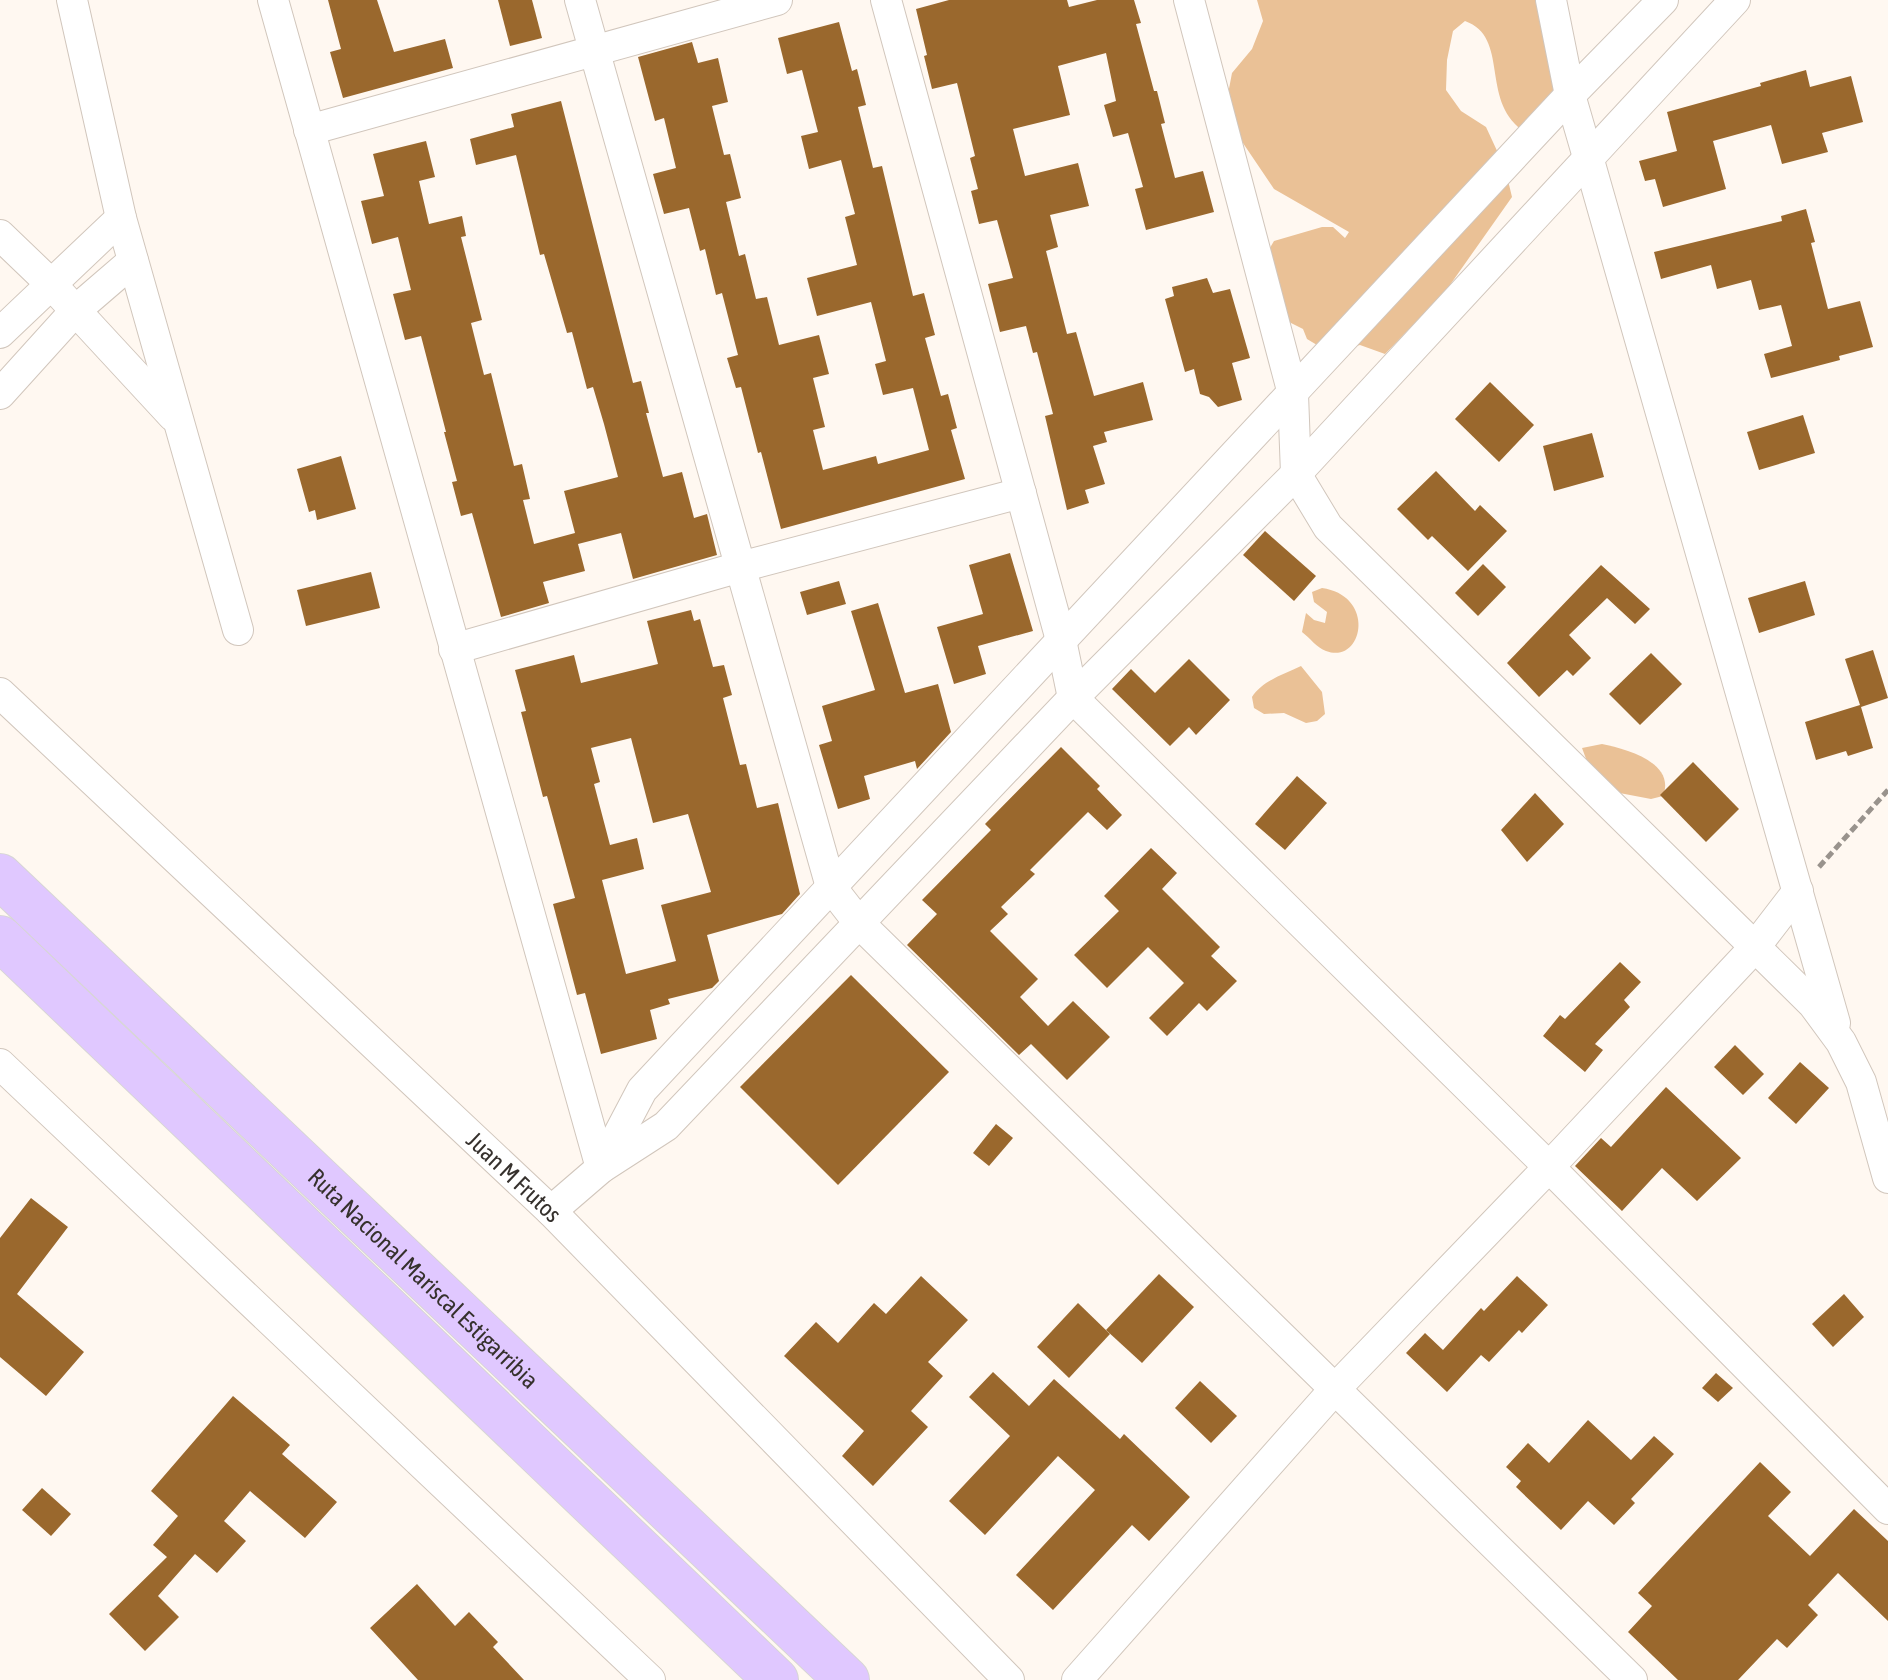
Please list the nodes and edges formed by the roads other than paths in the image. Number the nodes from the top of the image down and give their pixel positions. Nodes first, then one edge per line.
1 (72, 0) edge
2 (273, 0) edge
3 (580, 0) edge
4 (777, 0) edge
5 (886, 0) edge
6 (1189, 0) edge
7 (1551, 0) edge
8 (1663, 0) edge
9 (1735, 0) edge
10 (593, 51) junction
11 (1570, 95) junction
12 (309, 130) junction
13 (1588, 157) junction
14 (121, 218) junction
15 (0, 235) edge
16 (133, 261) junction
17 (50, 283) junction
18 (76, 310) junction
19 (0, 333) edge
20 (0, 394) edge
21 (1293, 394) junction
22 (178, 421) junction
23 (1296, 474) junction
24 (1021, 493) junction
25 (740, 567) junction
26 (238, 630) dead end
27 (1061, 640) junction
28 (454, 649) junction
29 (0, 693) edge
30 (1073, 698) junction
31 (0, 876) edge
32 (831, 887) junction
33 (1798, 891) junction
34 (859, 923) junction
35 (0, 938) edge
36 (1755, 947) junction
37 (1841, 1042) junction
38 (0, 1064) edge
39 (1549, 1167) junction
40 (601, 1168) junction
41 (1888, 1178) edge
42 (551, 1211) junction
43 (1334, 1390) junction
44 (1888, 1509) edge
45 (650, 1680) edge
46 (776, 1680) edge
47 (847, 1680) edge
48 (1009, 1680) edge
49 (1077, 1680) edge
50 (1632, 1680) edge

1 - 14 street
2 - 12 street
3 - 10 street
4 - 10 street
5 - 24 street
6 - 21 street
7 - 11 street
8 - 11 street
9 - 13 street
10 - 12 street
10 - 25 street
11 - 13 street
11 - 21 street
12 - 28 street
13 - 23 street
13 - 33 street
14 - 16 street
14 - 17 street
15 - 17 street
16 - 18 street
16 - 22 street
17 - 18 street
17 - 19 street
18 - 20 street
18 - 22 street
21 - 23 street
21 - 27 street
22 - 26 street
23 - 30 street
23 - 36 street
24 - 25 street
24 - 27 street
25 - 28 street
25 - 32 street
27 - 30 street
27 - 32 street
28 - 40 street
29 - 42 street, Juan M Frutos
30 - 34 street
30 - 39 street
31 - 47 highway, Ruta Nacional Mariscal Estigarribia
32 - 34 street
32 - 40 street
33 - 36 street
33 - 37 street
34 - 40 street
34 - 43 street
35 - 46 highway, Ruta Nacional Mariscal Estigarribia
36 - 37 street
36 - 39 street
37 - 41 street
38 - 45 street
39 - 43 street
39 - 44 street
40 - 42 street
42 - 48 street, Juan M Frutos
43 - 49 street
43 - 50 street

